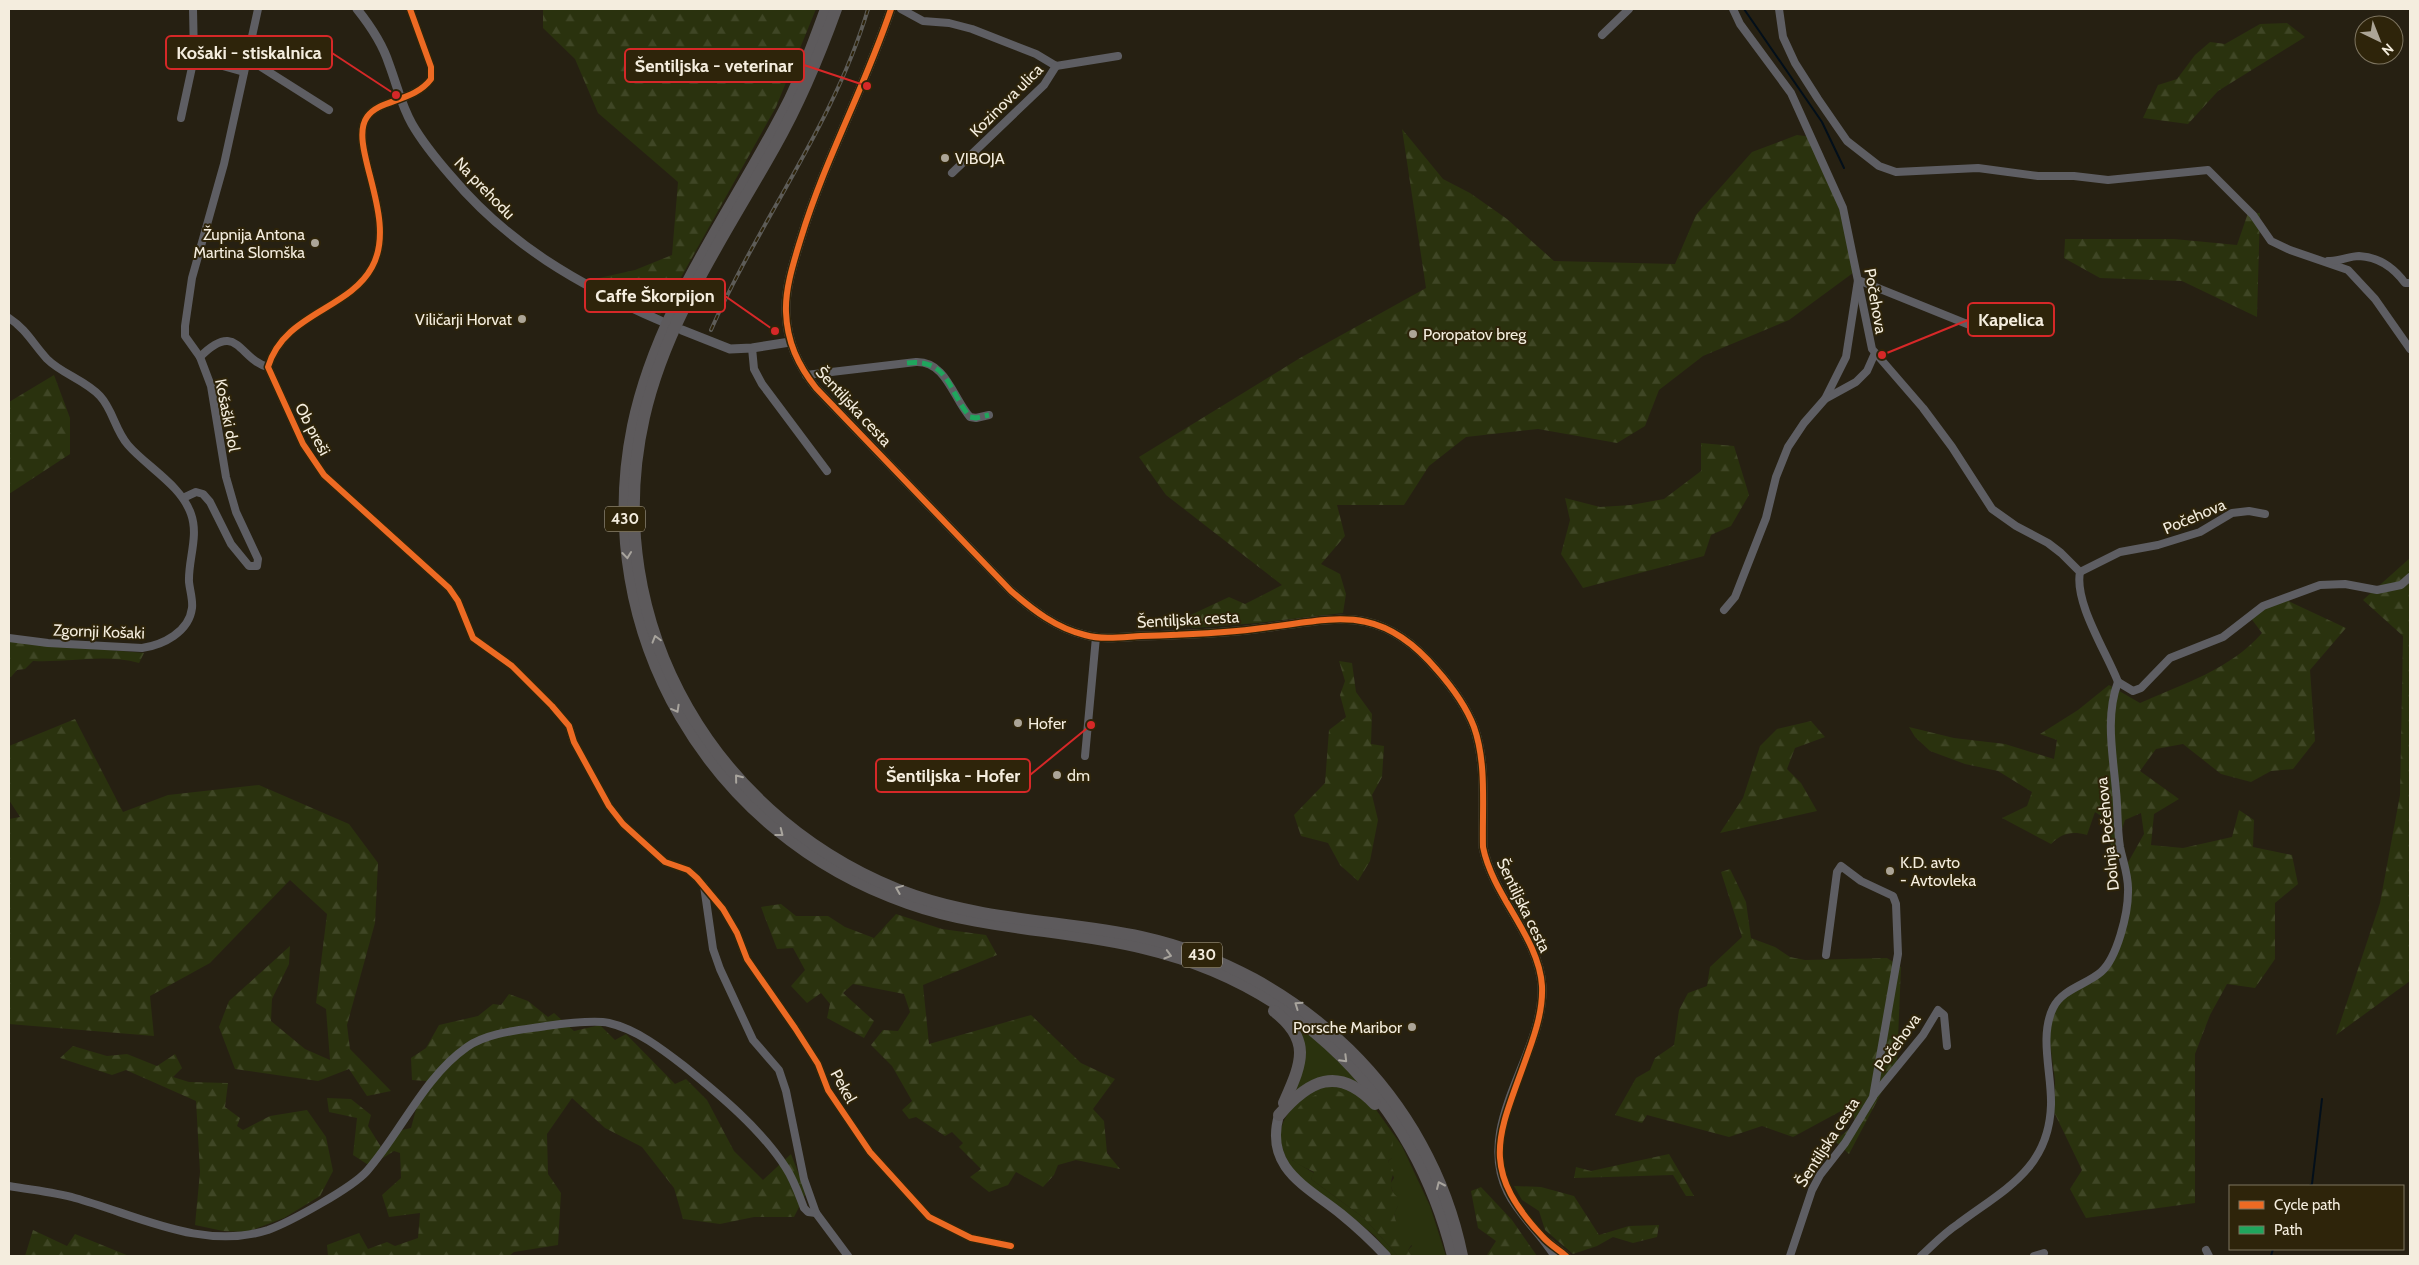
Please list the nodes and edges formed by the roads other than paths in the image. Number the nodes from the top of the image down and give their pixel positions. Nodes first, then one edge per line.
1 (193, 9) edge
2 (258, 9) edge
3 (357, 9) edge
4 (410, 9) edge
5 (826, 9) edge
6 (836, 9) edge
7 (892, 9) edge
8 (901, 9) edge
9 (1629, 9) edge
10 (1733, 9) edge
11 (1779, 9) edge
12 (1602, 35) dead end
13 (1118, 56) dead end
14 (194, 58) junction
15 (248, 58) junction
16 (1056, 66) junction
17 (244, 72) junction
18 (400, 100) junction
19 (329, 110) dead end
20 (181, 118) dead end
21 (952, 173) dead end
22 (2318, 260) junction
23 (1858, 280) junction
24 (2410, 283) edge
25 (9, 318) edge
26 (661, 321) dead end
27 (1996, 328) dead end
28 (682, 330) dead end
29 (790, 342) junction
30 (752, 348) junction
31 (2410, 349) edge
32 (1875, 353) junction
33 (200, 357) junction
34 (268, 368) junction
35 (806, 375) junction
36 (1825, 398) junction
37 (989, 415) dead end
38 (827, 471) dead end
39 (183, 498) junction
40 (2265, 514) dead end
41 (2080, 572) junction
42 (2410, 577) edge
43 (1724, 610) dead end
44 (1096, 637) junction
45 (9, 638) edge
46 (2118, 682) junction
47 (1085, 756) dead end
48 (703, 884) junction
49 (1826, 955) dead end
50 (1235, 980) junction
51 (1947, 1046) dead end
52 (1873, 1097) junction
53 (1279, 1115) junction
54 (1412, 1150) junction
55 (9, 1186) edge
56 (816, 1213) junction
57 (1457, 1231) junction
58 (1544, 1238) junction
59 (1011, 1246) dead end
60 (2044, 1253) dead end
61 (848, 1256) edge
62 (1386, 1256) edge
63 (1453, 1256) edge
64 (1462, 1256) edge
65 (1470, 1256) edge
66 (1555, 1256) edge
67 (1566, 1256) edge
68 (1790, 1256) edge
69 (1921, 1256) edge
70 (2034, 1256) edge

1 - 14 street
2 - 15 street, Košaški dol
3 - 18 street, Na prehodu
4 - 18 street
5 -> 50 highway, 430
57 -> 6 highway, 430
7 - 29 street, Šentiljska cesta
8 - 16 street
9 - 12 street
10 - 23 street, Počehova
11 - 22 street
13 - 16 street
14 - 17 street
14 - 20 street
15 - 17 street, Košaški dol
15 - 19 street
16 - 21 street, Kozinova ulica
17 - 33 street, Košaški dol
18 - 26 street, Na prehodu
18 - 34 street
22 - 24 street
22 - 31 street
23 - 27 street
23 - 32 street, Počehova
23 - 36 street
25 - 39 street, Zgornji Košaki
28 - 30 street
29 - 30 street
29 - 35 street, Šentiljska cesta
30 - 38 street
32 - 36 street
32 - 41 street, Počehova
33 - 34 street
33 - 39 street, Košaški dol
34 - 48 street, Ob preši
35 - 37 street
35 - 44 street, Šentiljska cesta
36 - 43 street
39 - 45 street, Zgornji Košaki
40 - 41 street, Počehova
41 - 46 street
42 - 46 street
44 - 47 street
44 - 58 street, Šentiljska cesta
46 - 69 street, Dolnja Počehova
48 - 56 street
48 - 59 street, Pekel
49 - 52 street, Šentiljska cesta
50 - 53 highway
50 -> 54 highway, 430
51 - 52 street, Počehova
52 - 68 street, Šentiljska cesta
53 - 54 highway
53 - 62 main road
54 - 63 highway, 430
55 - 56 street
56 - 61 street
57 - 64 highway, 430
57 - 65 highway
58 - 66 street, Šentiljska cesta
58 - 67 street, Šentiljska cesta
60 - 70 street

